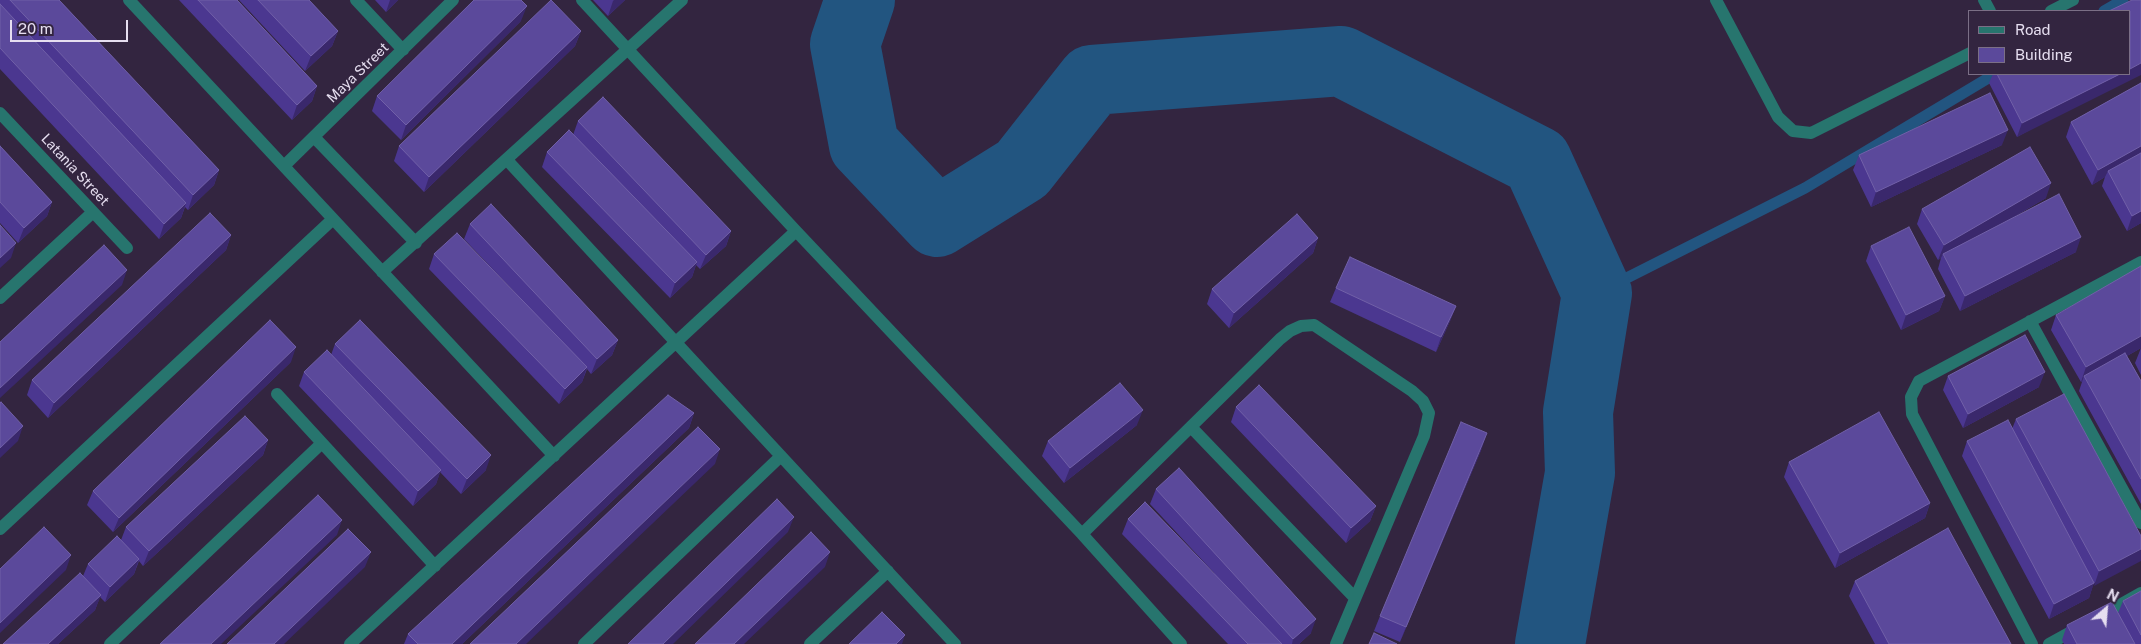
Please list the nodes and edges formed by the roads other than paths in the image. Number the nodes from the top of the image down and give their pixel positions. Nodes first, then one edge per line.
1 (129, 0) edge
2 (356, 0) edge
3 (454, 0) edge
4 (582, 0) edge
5 (682, 0) edge
6 (1716, 0) edge
7 (2073, 0) edge
8 (2053, 10) edge
9 (403, 50) junction
10 (628, 50) junction
11 (1968, 54) edge
12 (0, 113) edge
13 (314, 137) junction
14 (507, 160) junction
15 (284, 166) junction
16 (93, 212) junction
17 (333, 219) junction
18 (796, 232) junction
19 (416, 242) junction
20 (127, 248) dead end
21 (2141, 262) edge
22 (382, 272) junction
23 (0, 298) edge
24 (2030, 321) junction
25 (676, 342) junction
26 (277, 394) dead end
27 (1192, 427) junction
28 (322, 444) junction
29 (554, 456) junction
30 (781, 456) junction
31 (2141, 523) edge
32 (0, 529) edge
33 (1082, 534) junction
34 (435, 566) junction
35 (888, 571) junction
36 (2141, 593) edge
37 (1355, 598) junction
38 (110, 644) edge
39 (350, 644) edge
40 (584, 644) edge
41 (810, 644) edge
42 (955, 644) edge
43 (1181, 644) edge
44 (1336, 644) edge
45 (2032, 644) edge
46 (2049, 644) edge

1 - 15 street
2 - 9 street
3 - 9 street, Maya Street
4 - 10 street
5 - 10 street
6 - 11 street
7 - 8 street
9 - 13 street, Maya Street
10 - 14 street
10 - 18 street
12 - 16 street, Latania Street
13 - 15 street, Maya Street
13 - 19 street
14 - 19 street
14 - 25 street
15 - 17 street
16 - 20 street, Latania Street
16 - 23 street
17 - 22 street
17 - 32 street
18 - 25 street
18 - 33 street
19 - 22 street
21 - 24 street
22 - 29 street
24 - 31 street
24 - 45 street
25 - 29 street
25 - 30 street
26 - 28 street
27 - 33 street
27 - 37 street
27 - 37 street
28 - 34 street
28 - 38 street
29 - 34 street
30 - 35 street
30 - 40 street
33 - 43 street
34 - 39 street
35 - 41 street
35 - 42 street
36 - 46 street
37 - 44 street

